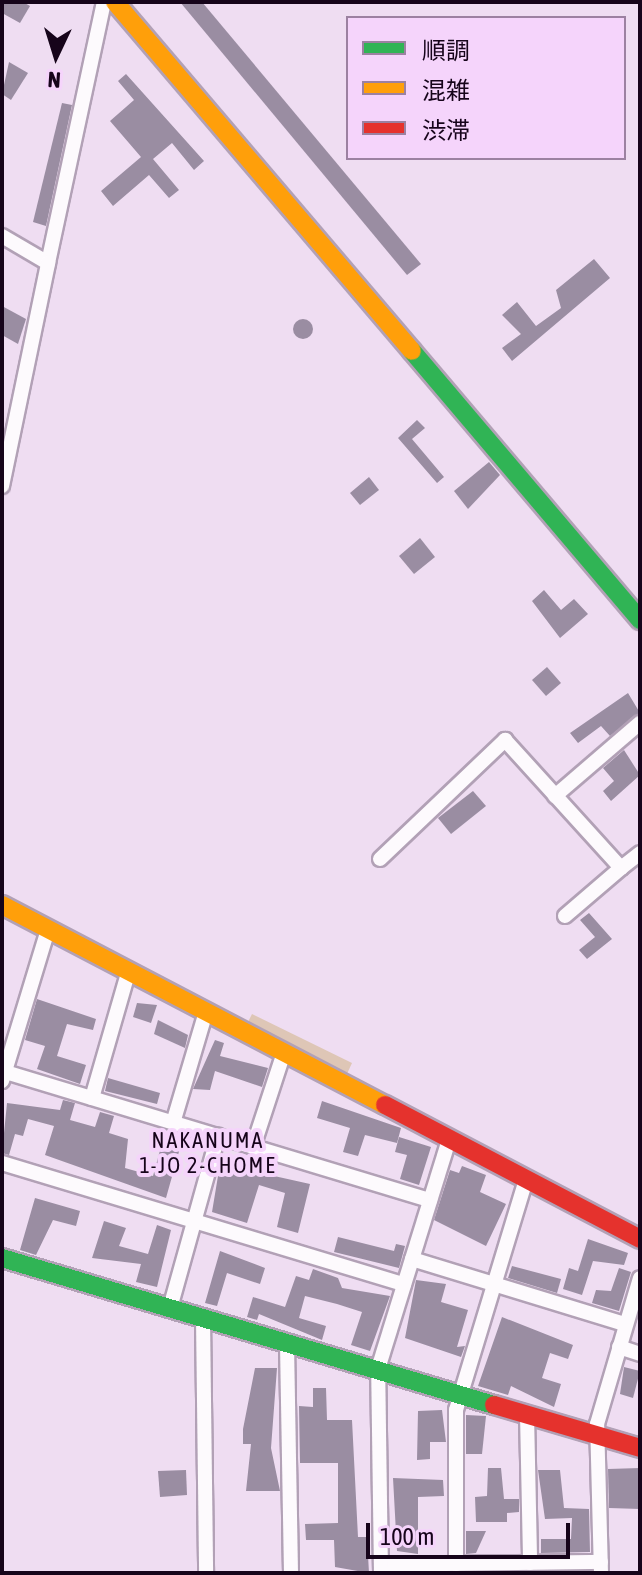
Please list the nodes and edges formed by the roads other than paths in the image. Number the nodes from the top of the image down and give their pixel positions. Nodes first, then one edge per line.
1 (104, 2) edge
2 (115, 2) edge
3 (2, 236) edge
4 (48, 263) junction
5 (2, 486) edge
6 (640, 620) edge
7 (640, 723) edge
8 (555, 796) junction
9 (640, 853) edge
10 (380, 859) dead end
11 (621, 868) junction
12 (2, 905) edge
13 (565, 916) dead end
14 (48, 930) junction
15 (128, 973) junction
16 (205, 1015) junction
17 (283, 1055) junction
18 (3, 1075) edge
19 (92, 1098) junction
20 (173, 1123) junction
21 (218, 1136) junction
22 (449, 1139) junction
23 (253, 1147) junction
24 (2, 1163) edge
25 (526, 1179) junction
26 (430, 1200) junction
27 (194, 1221) junction
28 (640, 1239) edge
29 (2, 1258) edge
30 (412, 1259) junction
31 (640, 1278) edge
32 (404, 1284) junction
33 (495, 1286) junction
34 (170, 1308) junction
35 (203, 1318) junction
36 (625, 1324) junction
37 (287, 1344) junction
38 (619, 1347) junction
39 (640, 1354) edge
40 (378, 1369) junction
41 (463, 1395) junction
42 (527, 1414) junction
43 (599, 1436) junction
44 (640, 1448) edge
45 (530, 1563) junction
46 (456, 1564) junction
47 (601, 1568) edge
48 (381, 1569) edge
49 (206, 1573) edge
50 (291, 1573) edge

1 - 4 street
2 - 6 street
3 - 4 street
4 - 5 street
7 - 8 street
8 - 10 street
8 - 11 street
9 - 11 street
11 - 13 street
12 - 14 street
14 - 15 street
14 - 18 street
15 - 16 street
15 - 19 street
16 - 17 street
16 - 20 street
17 - 22 street
17 - 23 street
18 - 19 street
19 - 20 street
20 - 21 street
21 - 23 street
21 - 27 street
22 - 25 street
22 - 26 street
23 - 26 street
24 - 27 street
25 - 28 street
25 - 33 street
26 - 30 street
27 - 32 street
27 - 34 street
29 - 34 street
30 - 32 street
30 - 33 street
31 - 36 street
32 - 40 street
33 - 36 street
33 - 41 street
34 - 35 street
35 - 37 street
35 - 49 street
36 - 38 street
37 - 40 street
37 - 50 street
38 - 39 street
38 - 43 street
40 - 41 street
40 - 48 street
41 - 42 street
41 - 46 street
42 - 43 street
42 - 45 street
43 - 44 street
43 - 47 street
45 - 46 street
45 - 47 street
46 - 48 street

